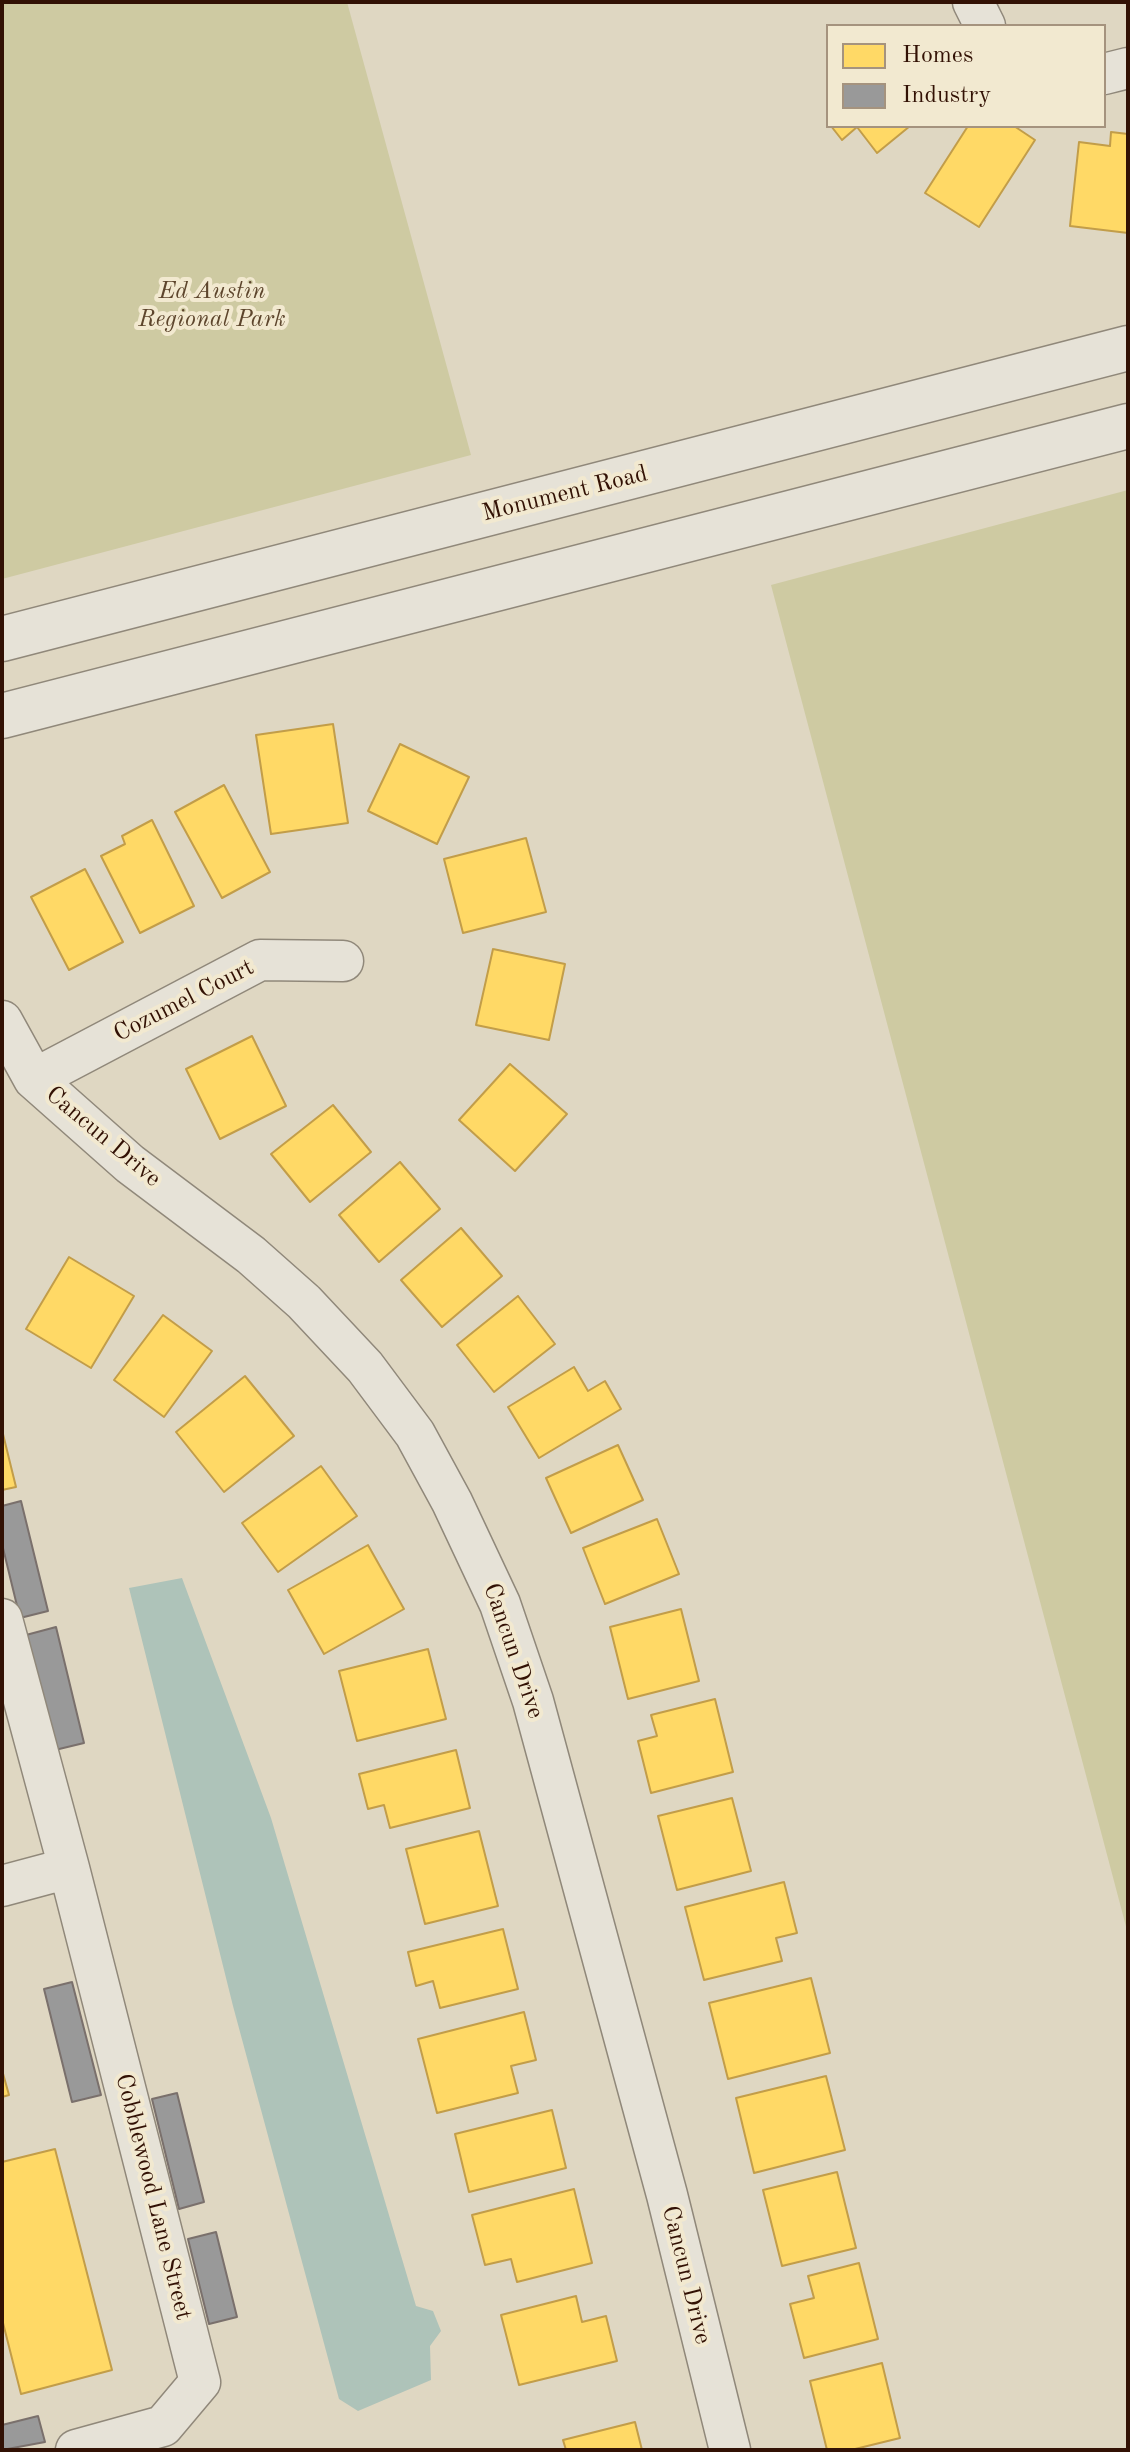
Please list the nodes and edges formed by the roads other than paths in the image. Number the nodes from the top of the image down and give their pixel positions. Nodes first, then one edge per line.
1 (973, 2) edge
2 (984, 24) edge
3 (1128, 68) edge
4 (1106, 74) edge
5 (1128, 348) edge
6 (1128, 426) edge
7 (2, 639) edge
8 (2, 716) edge
9 (343, 961) dead end
10 (2, 1021) edge
11 (34, 1079) junction
12 (2, 1619) edge
13 (69, 1868) junction
14 (2, 1886) edge
15 (76, 2450) edge
16 (730, 2450) edge

1 - 2 street
3 - 4 street
5 - 7 street, Monument Road
6 - 8 street
9 - 11 street, Cozumel Court
10 - 11 street, Cancun Drive
11 - 16 street, Cancun Drive
12 - 13 street, Cobblewood Lane Street
13 - 14 street
13 - 15 street, Cobblewood Lane Street

